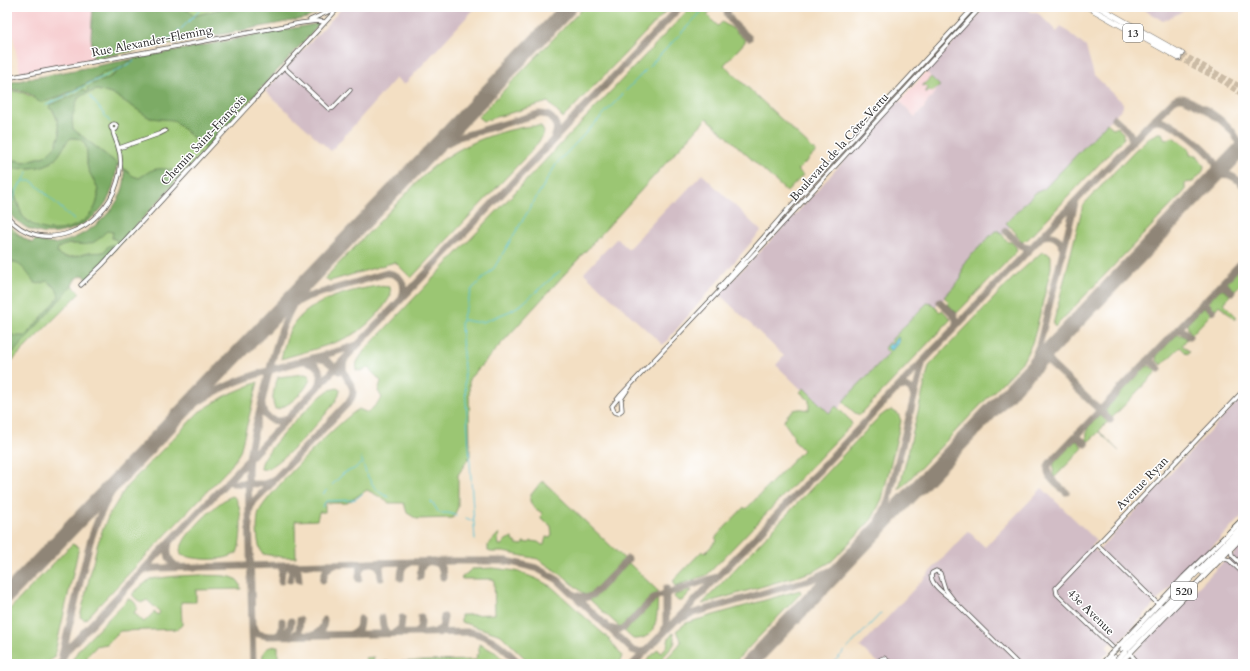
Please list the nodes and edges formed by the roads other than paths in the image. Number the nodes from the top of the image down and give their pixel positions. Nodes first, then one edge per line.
1 (1088, 7) edge
2 (1099, 7) edge
3 (338, 8) edge
4 (975, 9) edge
5 (325, 22) junction
6 (301, 23) junction
7 (284, 67) junction
8 (7, 78) edge
9 (350, 90) dead end
10 (113, 130) dead end
11 (165, 131) dead end
12 (119, 148) junction
13 (7, 216) edge
14 (81, 285) dead end
15 (630, 386) junction
16 (1243, 391) edge
17 (1243, 519) edge
18 (1243, 525) edge
19 (1243, 530) edge
20 (1243, 536) edge
21 (1097, 544) junction
22 (1231, 549) junction
23 (1222, 558) junction
24 (1243, 566) edge
25 (1193, 569) junction
26 (1243, 573) edge
27 (1055, 589) joint
28 (1171, 600) junction
29 (955, 602) junction
30 (1159, 605) junction
31 (1114, 649) dead end
32 (1125, 651) junction
33 (1115, 660) edge
34 (1125, 660) dead end
35 (876, 664) edge
36 (892, 664) edge
37 (1018, 664) edge
38 (1102, 664) edge
39 (1108, 664) edge
40 (1129, 664) edge
41 (1139, 664) edge

1 - 2 highway, 13
3 - 5 street, Chemin Saint-François
3 - 6 street, Rue Alexander-Fleming
4 - 15 street, Boulevard de la Côte-Vertu
5 - 6 street, Rue Alexander-Fleming
5 - 7 street, Chemin Saint-François
6 - 8 street, Rue Alexander-Fleming
7 - 9 street
7 - 14 street, Chemin Saint-François
10 - 12 street
11 - 12 street
12 - 13 street
15 - 15 street, Boulevard de la Côte-Vertu
16 - 21 street, Avenue Ryan
17 - 25 main road
18 - 28 highway, 520
19 - 32 highway, 520
20 - 22 main road
21 - 27 street, Avenue Ryan
21 - 30 street
22 - 23 main road
22 - 24 street
23 - 26 street
23 - 32 main road
25 - 28 highway
25 - 30 main road
27 - 31 street, 43e Avenue
28 - 32 highway, 520
29 - 29 street
29 - 37 street
30 - 32 main road
32 - 33 highway, 520, bridge
32 - 41 street
33 - 38 main road
33 - 39 highway, 520
34 - 40 street
35 - 36 street

